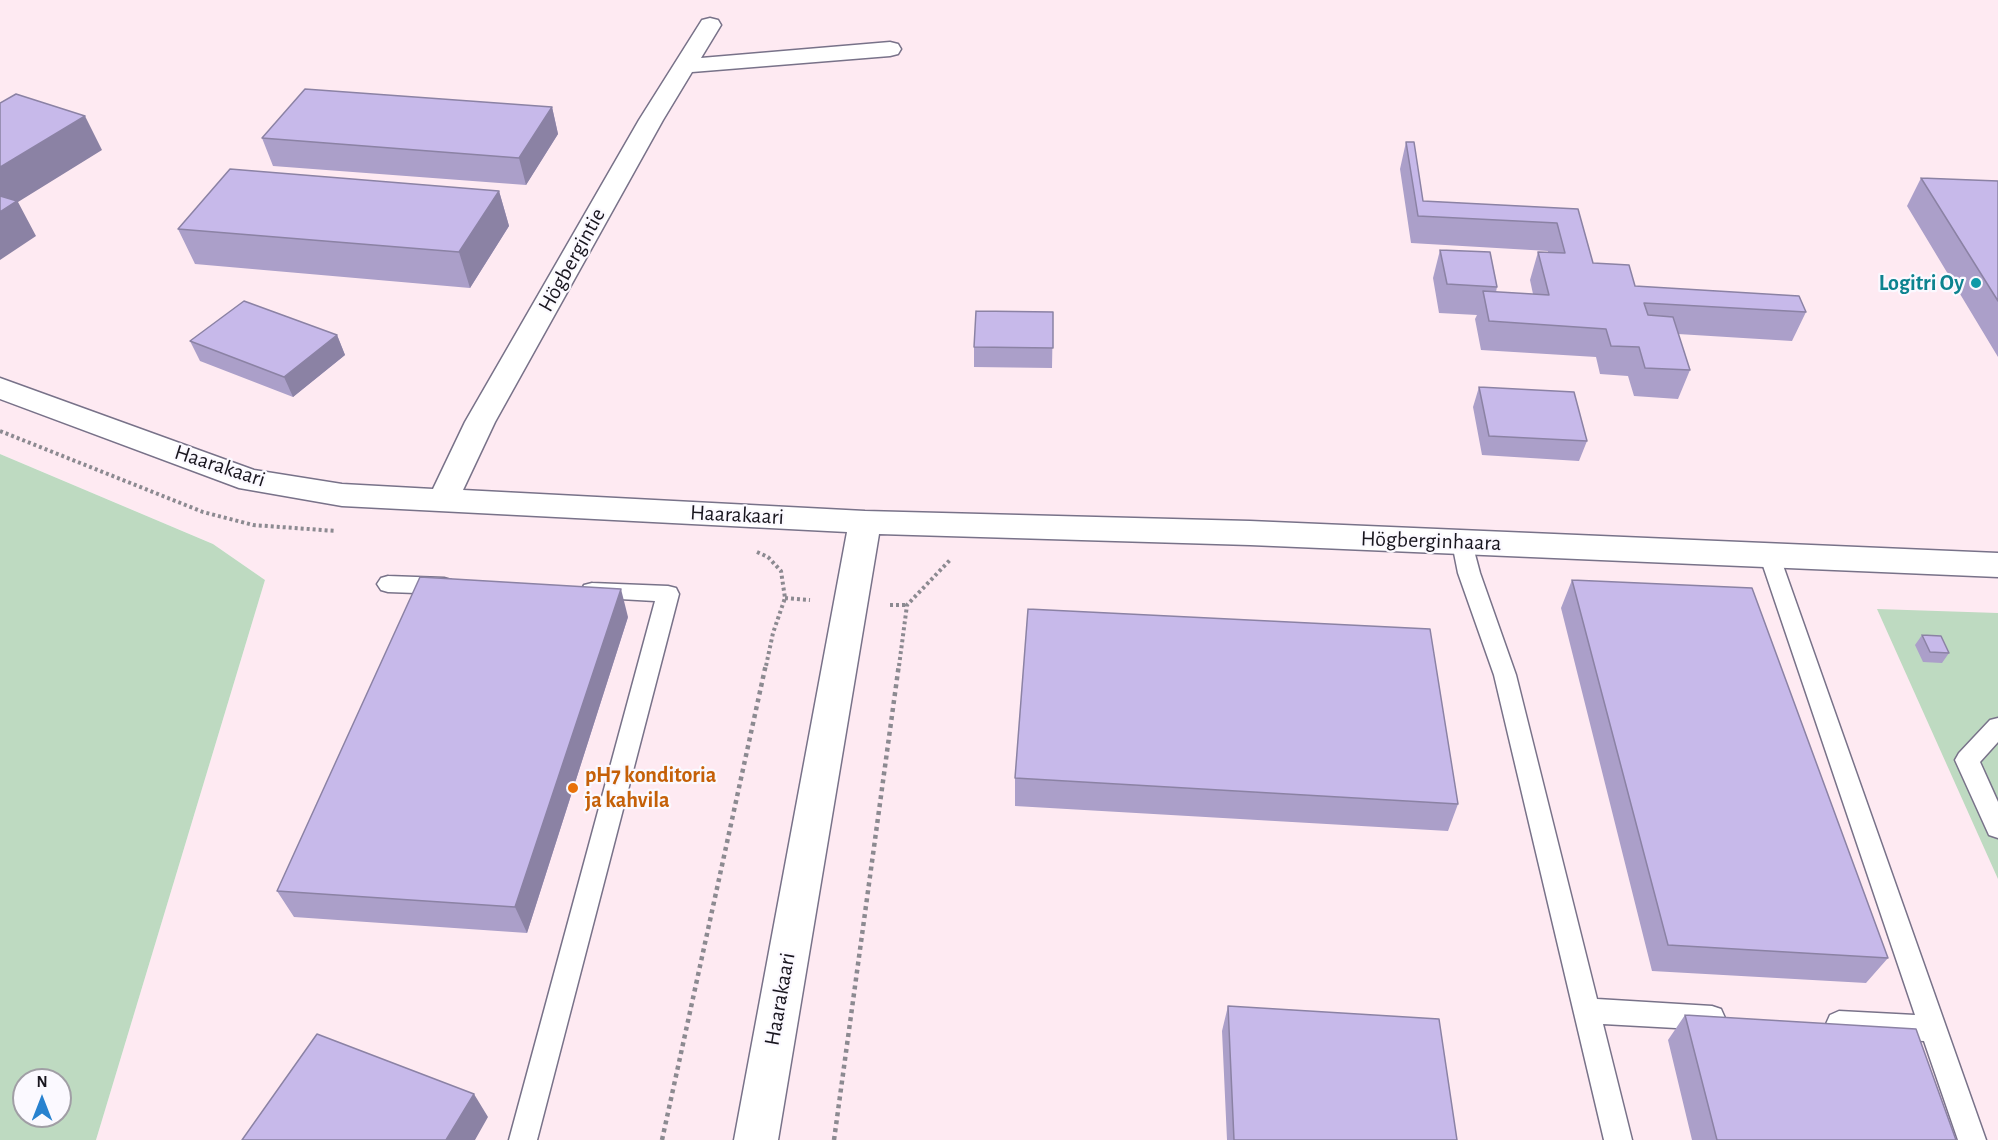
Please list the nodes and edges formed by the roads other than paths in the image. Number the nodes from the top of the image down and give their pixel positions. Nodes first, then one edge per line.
1 (710, 25) dead end
2 (890, 49) dead end
3 (684, 66) junction
4 (0, 388) edge
5 (443, 500) junction
6 (865, 522) junction
7 (1462, 543) junction
8 (1769, 554) junction
9 (1998, 565) edge
10 (388, 584) dead end
11 (471, 586) edge
12 (576, 590) edge
13 (1998, 726) edge
14 (1998, 828) edge
15 (1587, 1011) junction
16 (1742, 1019) edge
17 (1814, 1023) edge
18 (1934, 1029) junction
19 (523, 1140) edge
20 (756, 1140) edge
21 (1618, 1140) edge
22 (1972, 1140) edge

1 - 3 street, Högbergintie
2 - 3 street
3 - 5 street, Högbergintie
4 - 5 street, Haarakaari
5 - 6 street, Haarakaari
6 - 7 street, Högberginhaara
6 - 20 street, Haarakaari
7 - 8 street, Högberginhaara
7 - 15 lane
8 - 9 street, Högberginhaara
8 - 18 lane
10 - 11 lane
12 - 19 lane
13 - 14 lane
15 - 16 lane
15 - 21 lane
17 - 18 lane
18 - 22 lane

